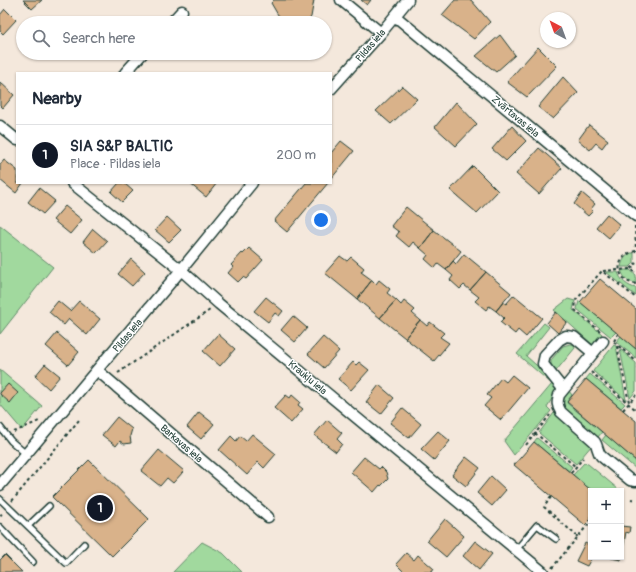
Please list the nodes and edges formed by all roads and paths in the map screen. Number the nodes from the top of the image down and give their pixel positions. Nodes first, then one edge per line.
1 (341, 0) edge
2 (408, 0) edge
3 (182, 11) dead end
4 (177, 16) edge
5 (395, 16) junction
6 (381, 33) junction
7 (137, 60) edge
8 (126, 72) edge
9 (332, 88) edge
10 (0, 126) edge
11 (16, 139) edge
12 (73, 184) edge
13 (251, 184) edge
14 (636, 216) edge
15 (636, 251) edge
16 (636, 263) edge
17 (631, 269) junction
18 (181, 270) junction
19 (620, 270) junction
20 (602, 271) junction
21 (636, 273) edge
22 (636, 284) edge
23 (636, 298) edge
24 (219, 304) junction
25 (618, 334) dead end
26 (603, 337) joint
27 (617, 345) junction
28 (593, 353) junction
29 (636, 361) edge
30 (97, 370) junction
31 (590, 371) dead end
32 (107, 379) junction
33 (563, 389) junction
34 (636, 395) edge
35 (629, 404) junction
36 (558, 407) junction
37 (623, 410) dead end
38 (636, 410) edge
39 (41, 420) dead end
40 (79, 420) dead end
41 (0, 427) edge
42 (535, 433) junction
43 (6, 435) junction
44 (526, 445) dead end
45 (26, 454) junction
46 (584, 458) dead end
47 (576, 467) junction
48 (571, 473) dead end
49 (636, 481) edge
50 (0, 485) edge
51 (551, 497) dead end
52 (0, 499) edge
53 (631, 499) dead end
54 (636, 500) edge
55 (8, 506) junction
56 (49, 506) dead end
57 (0, 516) edge
58 (268, 517) dead end
59 (589, 524) edge
60 (28, 526) junction
61 (0, 527) edge
62 (578, 537) junction
63 (556, 539) dead end
64 (84, 544) dead end
65 (516, 550) junction
66 (33, 562) dead end
67 (543, 572) edge
68 (549, 572) edge

1 - 6 street
2 - 5 street, Pildas iela
3 - 4 street
5 - 6 street, Pildas iela
5 - 14 street, Zvārtavas iela
6 - 9 street, Pildas iela
7 - 8 street
10 - 11 street
12 - 18 street, Kraukļu iela
13 - 18 street, Pildas iela
14 - 15 path
15 - 19 path
16 - 17 path
17 - 19 path
17 - 21 path
18 - 24 street, Kraukļu iela
18 - 30 street, Pildas iela
19 - 20 path
19 - 22 path
20 - 23 path
20 - 26 path
24 - 32 path
24 - 65 street, Kraukļu iela
25 - 27 path
26 - 28 street
27 - 29 path
27 - 35 path
28 - 33 street
28 - 33 street
30 - 32 street, Barkavas iela
30 - 45 street, Pildas iela
31 - 35 path
32 - 58 street, Barkavas iela
33 - 36 street
34 - 35 path
35 - 37 path
35 - 38 path
36 - 42 path
36 - 49 street
39 - 43 path
40 - 55 path
41 - 43 lane
42 - 44 path
42 - 47 path
43 - 45 lane
45 - 50 street, Pildas iela
46 - 47 path
47 - 48 path
51 - 62 path
52 - 55 lane
53 - 54 path
55 - 57 path
55 - 60 lane
56 - 60 lane
59 - 62 path
60 - 64 lane
61 - 66 lane
62 - 68 path
63 - 65 lane
65 - 67 street, Kraukļu iela

